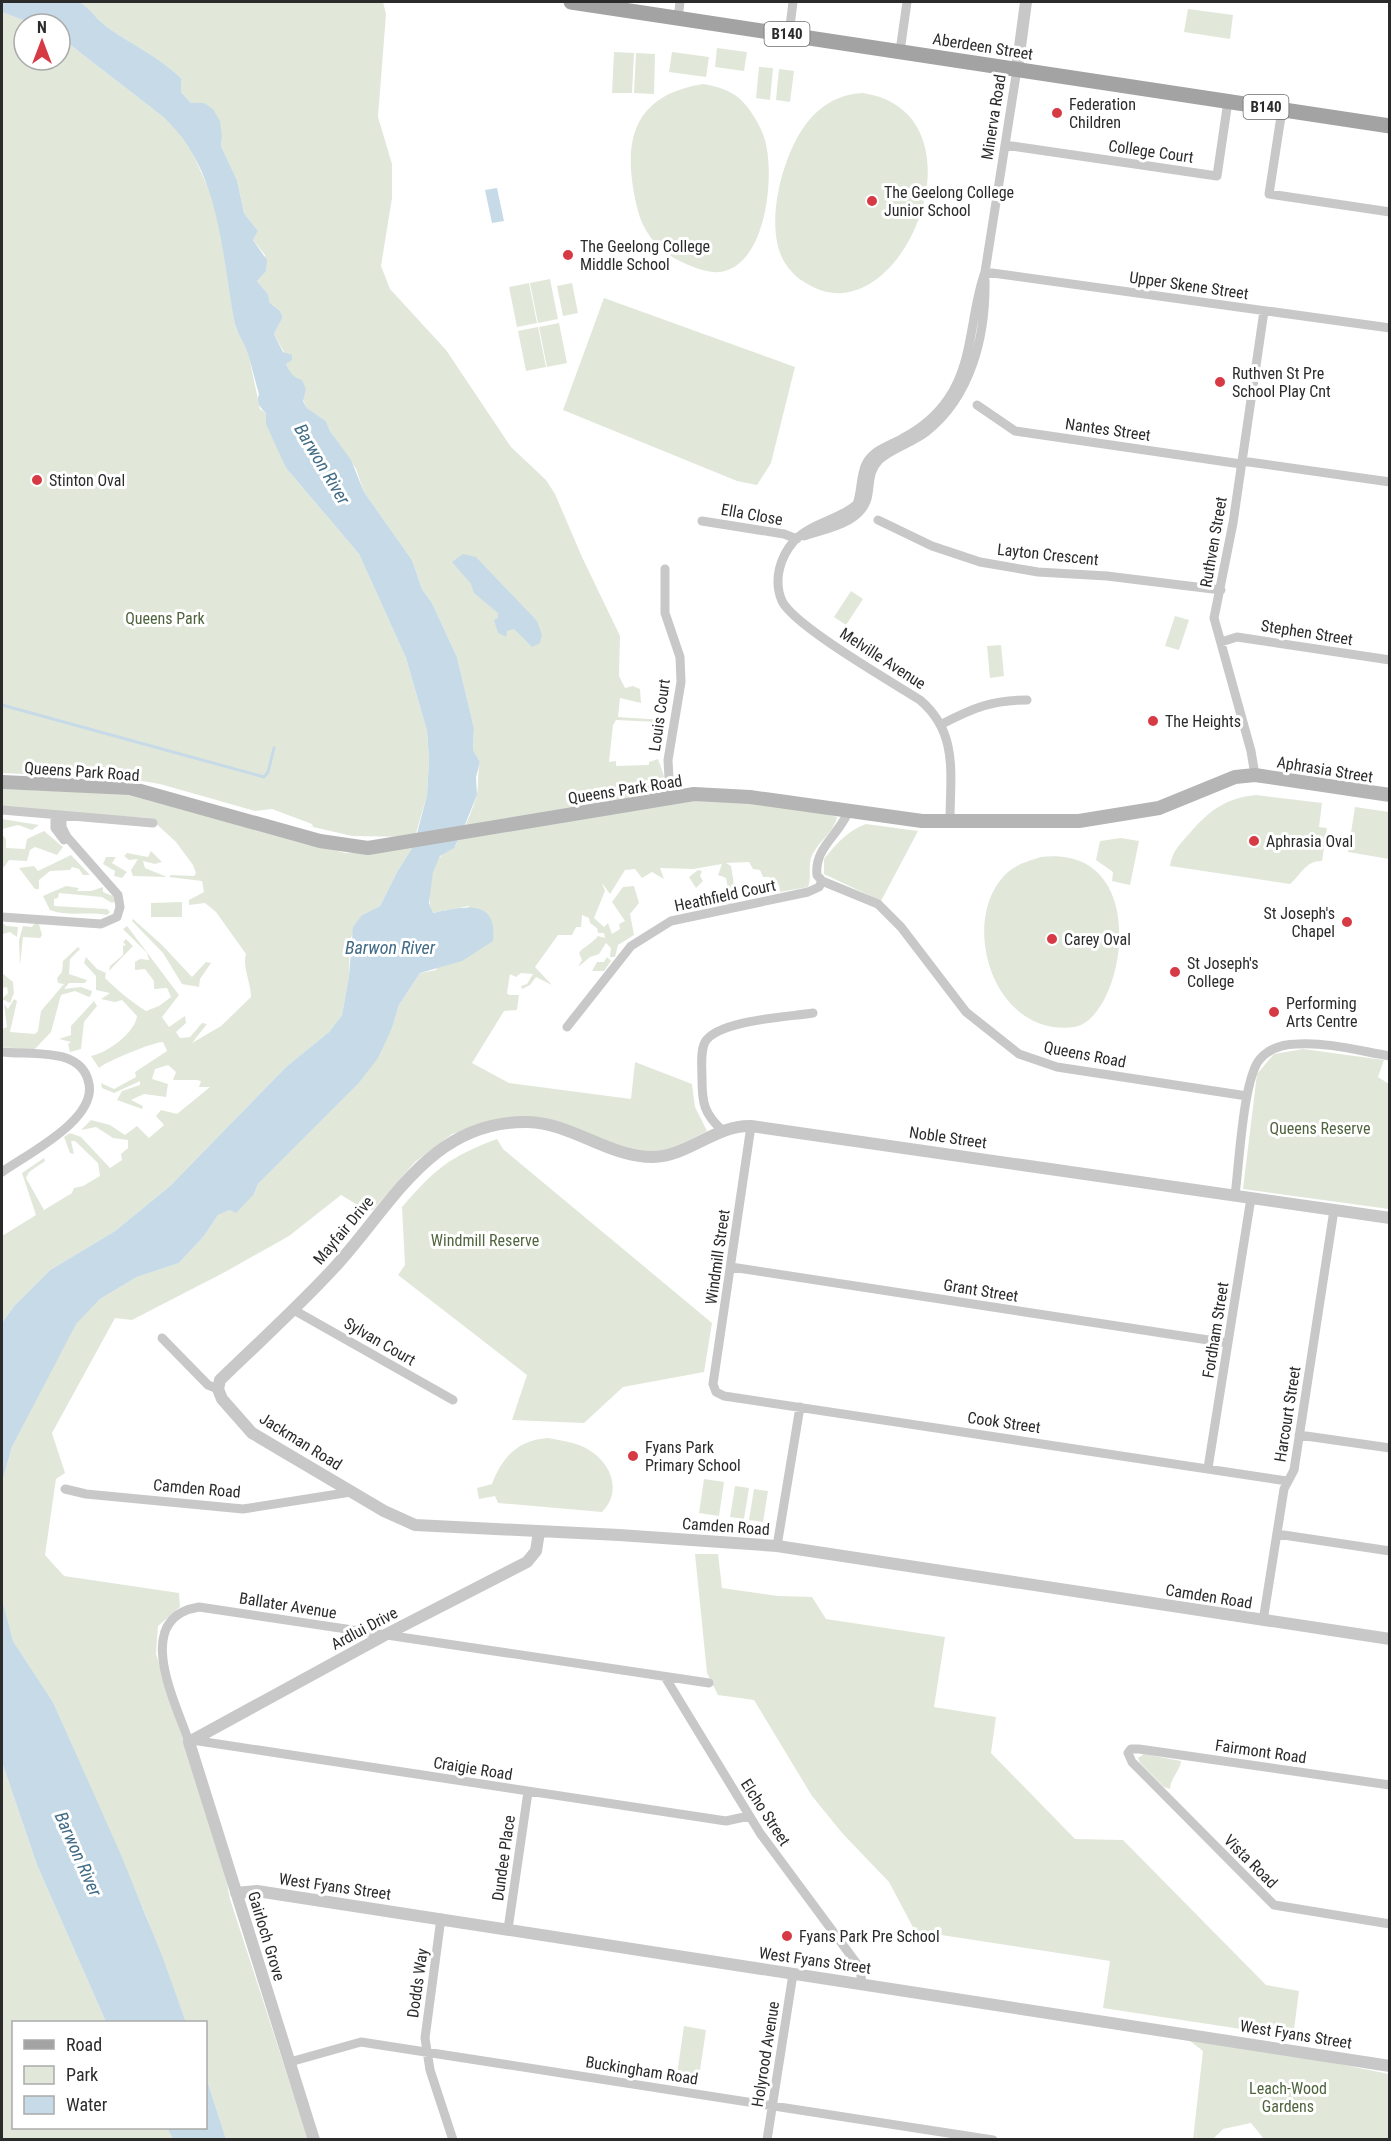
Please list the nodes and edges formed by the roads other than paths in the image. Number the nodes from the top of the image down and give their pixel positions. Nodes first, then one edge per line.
1 (571, 2) edge
2 (680, 2) edge
3 (794, 2) edge
4 (907, 2) edge
5 (1026, 2) edge
6 (678, 18) junction
7 (789, 34) junction
8 (900, 51) junction
9 (1017, 69) junction
10 (1228, 101) junction
11 (1282, 110) junction
12 (1389, 126) edge
13 (1005, 145) junction
14 (1389, 212) edge
15 (985, 272) junction
16 (1264, 310) junction
17 (1389, 327) edge
18 (977, 405) dead end
19 (1241, 463) junction
20 (1389, 482) edge
21 (878, 520) dead end
22 (702, 521) dead end
23 (796, 539) junction
24 (665, 569) dead end
25 (1221, 590) junction
26 (1221, 642) junction
27 (1389, 660) edge
28 (1027, 700) dead end
29 (942, 724) junction
30 (1255, 775) junction
31 (2, 782) edge
32 (1389, 795) edge
33 (670, 796) junction
34 (2, 810) edge
35 (848, 812) junction
36 (58, 816) junction
37 (950, 821) junction
38 (153, 823) dead end
39 (822, 881) junction
40 (2, 917) edge
41 (813, 1013) dead end
42 (567, 1027) dead end
43 (2, 1052) edge
44 (1389, 1056) edge
45 (1247, 1096) junction
46 (512, 1123) joint
47 (751, 1126) junction
48 (723, 1131) junction
49 (2, 1172) edge
50 (1235, 1195) junction
51 (1251, 1198) junction
52 (1334, 1210) junction
53 (1389, 1218) edge
54 (730, 1267) junction
55 (292, 1309) junction
56 (162, 1338) dead end
57 (1228, 1343) junction
58 (218, 1389) junction
59 (716, 1392) joint
60 (453, 1400) dead end
61 (800, 1407) junction
62 (1299, 1434) junction
63 (1389, 1448) edge
64 (1208, 1468) junction
65 (1287, 1481) junction
66 (65, 1489) dead end
67 (351, 1492) junction
68 (539, 1532) junction
69 (1277, 1534) junction
70 (777, 1546) junction
71 (1389, 1551) edge
72 (1263, 1621) junction
73 (385, 1635) junction
74 (1389, 1639) edge
75 (665, 1677) junction
76 (710, 1683) dead end
77 (190, 1741) junction
78 (1128, 1752) joint
79 (1389, 1785) edge
80 (528, 1792) junction
81 (749, 1816) junction
82 (236, 1893) junction
83 (441, 1918) junction
84 (1389, 1924) edge
85 (508, 1929) junction
86 (793, 1974) junction
87 (857, 1983) junction
88 (427, 2052) junction
89 (290, 2062) junction
90 (1389, 2066) edge
91 (772, 2105) junction
92 (314, 2139) edge
93 (453, 2139) edge
94 (767, 2139) edge
95 (993, 2139) edge

1 - 6 main road, Aberdeen Street / B140
2 - 6 street
3 - 7 street
4 - 8 street
5 - 9 street, Minerva Road
6 - 7 main road, Aberdeen Street / B140
7 - 8 main road, Aberdeen Street / B140
8 - 9 main road, Aberdeen Street / B140
9 - 10 main road, Aberdeen Street / B140
9 - 13 street, Minerva Road
10 - 11 main road, Aberdeen Street / B140
10 - 13 street, College Court
11 - 12 main road, Aberdeen Street / B140
11 - 14 street
13 - 15 street, Minerva Road
15 - 16 street, Upper Skene Street
15 - 23 street, Minerva Road
16 - 17 street, Upper Skene Street
16 - 19 street, Ruthven Street
18 - 19 street, Nantes Street
19 - 20 street, Nantes Street
19 - 25 street, Ruthven Street
21 - 25 street, Layton Crescent
22 - 23 street, Ella Close
23 - 29 street, Melville Avenue
24 - 33 street, Louis Court
25 - 26 street, Ruthven Street
26 - 27 street, Stephen Street
26 - 30 street, Ruthven Street
28 - 29 street
29 - 37 street, Melville Avenue
30 - 32 main road, Aphrasia Street
30 - 37 main road, Queens Park Road
31 - 33 main road, Queens Park Road
33 - 35 main road, Queens Park Road
34 - 36 street
35 - 37 main road, Queens Park Road
35 - 39 street
36 - 38 street
36 - 40 street
39 - 42 street, Heathfield Court
39 - 45 street, Queens Road
41 - 48 street
43 - 49 street
44 - 45 street
45 - 50 street
46 - 48 street, Noble Street
46 - 55 street, Mayfair Drive
47 - 48 street, Noble Street
47 - 50 street, Noble Street
47 - 54 street, Windmill Street
50 - 51 street, Noble Street
51 - 52 street, Noble Street
51 - 57 street, Fordham Street
52 - 53 street, Noble Street
52 - 62 street, Harcourt Street
54 - 57 street, Grant Street
54 - 59 street, Windmill Street
55 - 58 street, Mayfair Drive
55 - 60 street, Sylvan Court
56 - 58 street, Jackman Road
57 - 64 street, Fordham Street
58 - 67 street, Jackman Road
59 - 61 street, Cook Street
61 - 64 street, Cook Street
61 - 70 street
62 - 63 street
62 - 65 street, Harcourt Street
64 - 65 street, Cook Street
65 - 69 street, Harcourt Street
66 - 67 street, Camden Road
67 - 68 street, Camden Road
68 - 70 street, Camden Road
68 - 73 street, Ardlui Drive
69 - 71 street
69 - 72 street, Harcourt Street
70 - 72 street, Camden Road
72 - 74 street, Camden Road
73 - 75 street, Ballater Avenue
73 - 77 street, Ardlui Drive
73 - 77 street, Ballater Avenue
75 - 76 street, Ballater Avenue
75 - 81 street, Elcho Street
77 - 80 street, Craigie Road
77 - 82 street, Gairloch Grove
78 - 79 street, Fairmont Road
78 - 84 street, Vista Road
80 - 81 street, Craigie Road
80 - 85 street, Dundee Place
81 - 87 street, Elcho Street
82 - 83 street, West Fyans Street
82 - 89 street, Gairloch Grove
83 - 85 street, West Fyans Street
83 - 88 street, Dodds Way
85 - 86 street, West Fyans Street
86 - 87 street, West Fyans Street
86 - 91 street, Holyrood Avenue
87 - 90 street, West Fyans Street
88 - 89 street, Buckingham Road
88 - 91 street, Buckingham Road
88 - 93 street, Dodds Way
89 - 92 street, Gairloch Grove
91 - 94 street, Holyrood Avenue
91 - 95 street, Buckingham Road

